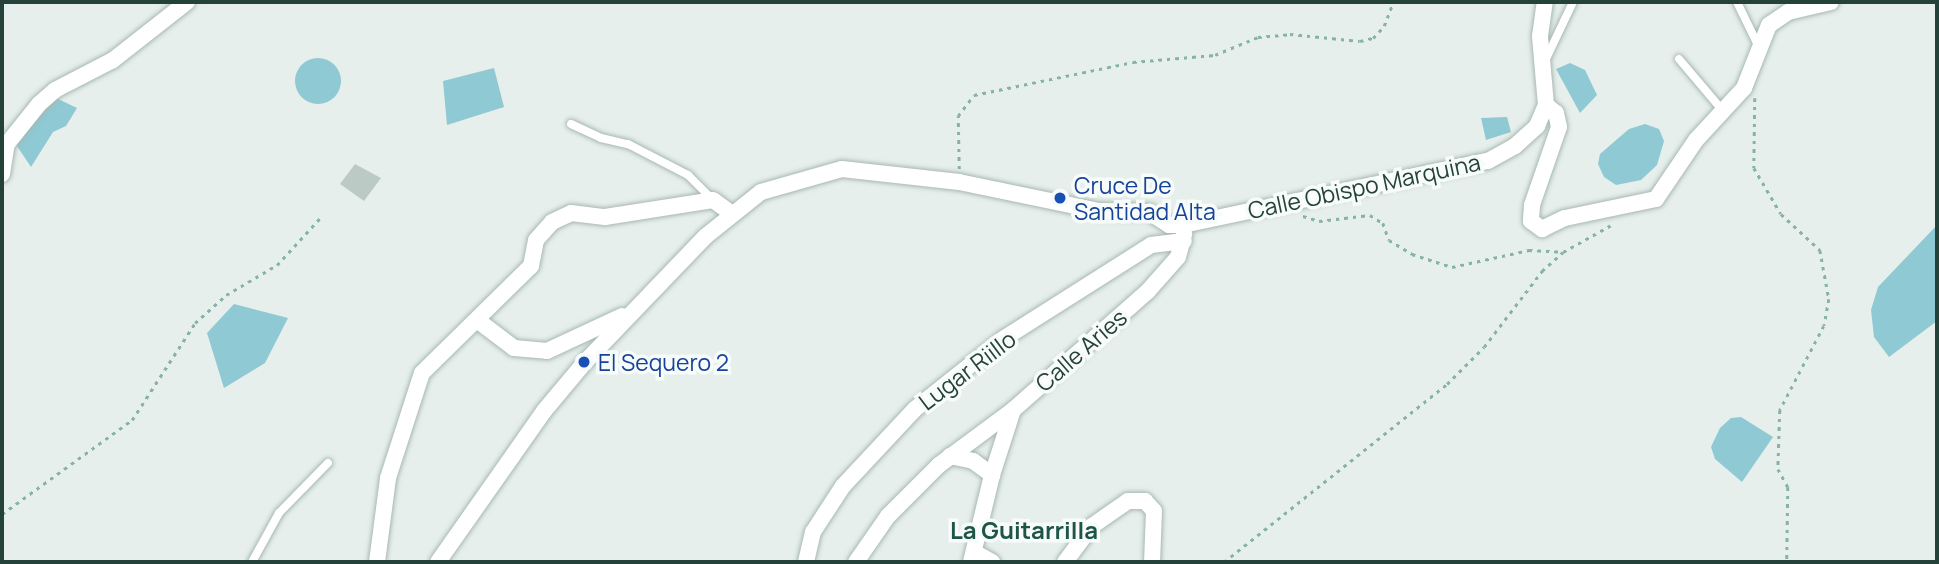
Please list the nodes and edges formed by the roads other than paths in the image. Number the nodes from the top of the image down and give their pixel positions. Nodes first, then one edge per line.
1 (187, 2) edge
2 (1545, 2) edge
3 (1573, 2) edge
4 (1737, 2) edge
5 (1825, 2) edge
6 (1786, 7) edge
7 (1758, 46) junction
8 (1679, 59) dead end
9 (1541, 66) junction
10 (1546, 105) junction
11 (1724, 112) junction
12 (571, 124) dead end
13 (2, 174) edge
14 (713, 200) junction
15 (733, 214) junction
16 (1184, 233) junction
17 (631, 312) junction
18 (477, 320) junction
19 (1013, 410) junction
20 (950, 456) junction
21 (328, 463) dead end
22 (992, 475) junction
23 (973, 557) edge
24 (252, 562) edge
25 (377, 562) edge
26 (438, 562) edge
27 (806, 562) edge
28 (856, 562) edge
29 (992, 562) edge
30 (1065, 562) edge
31 (1152, 562) edge

1 - 13 street
2 - 9 street
3 - 9 lane
4 - 7 lane
5 - 6 street
6 - 7 street
7 - 11 street
8 - 11 lane
9 - 10 street
10 - 11 street
10 - 16 street, Calle Obispo Marquina
12 - 14 lane
14 - 15 street
14 - 18 street
15 - 16 street
15 - 17 street
16 - 19 street, Calle Aries
16 - 27 street, Lugar Riillo
17 - 18 street
17 - 26 street
18 - 25 street
19 - 20 street, Calle Aries
19 - 22 street
20 - 22 street
20 - 28 street, Calle Aries
21 - 24 lane
22 - 23 street
23 - 29 street
30 - 31 street

